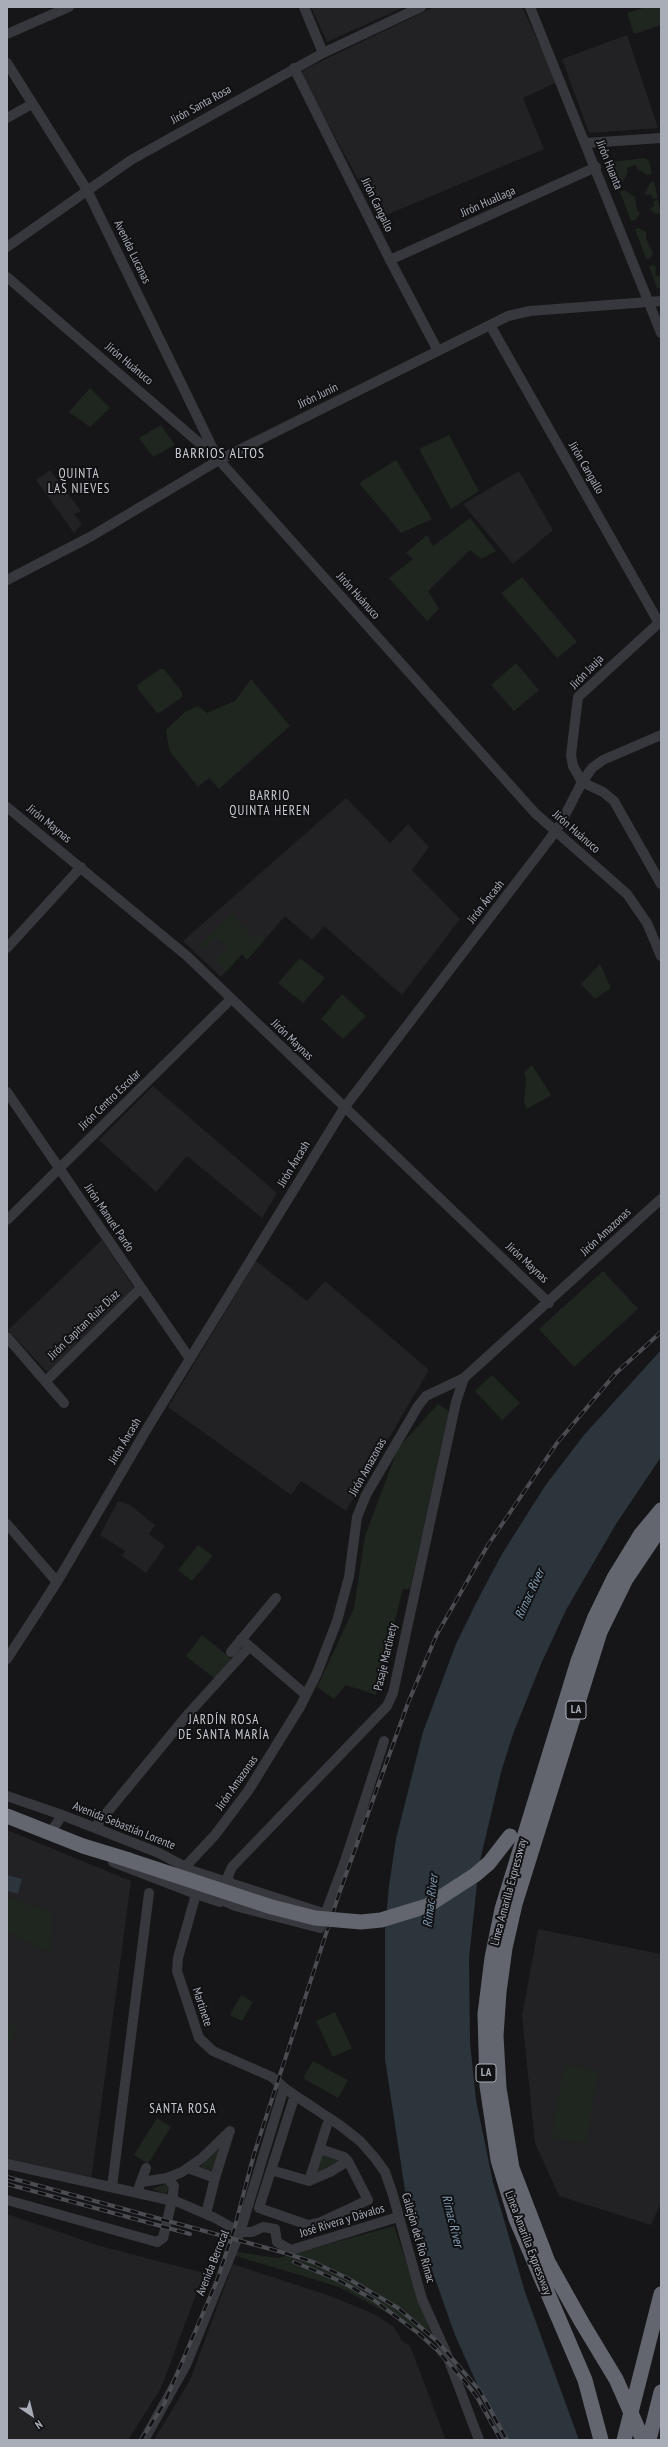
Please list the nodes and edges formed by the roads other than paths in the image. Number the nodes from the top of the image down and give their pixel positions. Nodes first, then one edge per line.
1 (69, 7) edge
2 (304, 7) edge
3 (421, 7) edge
4 (530, 7) edge
5 (7, 34) edge
6 (323, 53) junction
7 (7, 63) edge
8 (294, 68) junction
9 (32, 104) junction
10 (7, 118) edge
11 (661, 138) edge
12 (586, 143) junction
13 (596, 167) junction
14 (87, 190) junction
15 (7, 247) edge
16 (390, 260) junction
17 (7, 277) edge
18 (661, 301) edge
19 (649, 302) junction
20 (490, 325) junction
21 (661, 333) edge
22 (438, 351) junction
23 (219, 460) junction
24 (7, 580) edge
25 (660, 622) edge
26 (661, 735) edge
27 (582, 782) junction
28 (7, 807) edge
29 (555, 832) junction
30 (80, 867) junction
31 (661, 884) edge
32 (7, 948) edge
33 (661, 956) edge
34 (231, 999) junction
35 (7, 1092) edge
36 (344, 1108) junction
37 (59, 1168) junction
38 (661, 1198) edge
39 (7, 1220) edge
40 (141, 1288) junction
41 (549, 1302) junction
42 (7, 1337) edge
43 (190, 1359) junction
44 (464, 1378) junction
45 (46, 1381) junction
46 (64, 1403) dead end
47 (661, 1510) edge
48 (7, 1524) edge
49 (661, 1527) edge
50 (57, 1582) junction
51 (276, 1598) dead end
52 (241, 1639) junction
53 (249, 1647) junction
54 (231, 1652) dead end
55 (7, 1659) edge
56 (306, 1694) junction
57 (384, 1742) dead end
58 (7, 1796) edge
59 (535, 1800) junction
60 (62, 1815) junction
61 (7, 1816) edge
62 (7, 1822) edge
63 (95, 1827) junction
64 (44, 1833) junction
65 (186, 1866) junction
66 (231, 1884) junction
67 (149, 1893) dead end
68 (196, 1894) junction
69 (224, 1901) junction
70 (326, 1914) junction
71 (281, 2086) junction
72 (295, 2095) junction
73 (327, 2125) dead end
74 (320, 2149) junction
75 (348, 2160) junction
76 (7, 2164) edge
77 (146, 2168) dead end
78 (188, 2168) junction
79 (271, 2170) junction
80 (167, 2178) junction
81 (215, 2178) junction
82 (309, 2181) junction
83 (142, 2182) junction
84 (112, 2187) junction
85 (135, 2193) junction
86 (7, 2200) edge
87 (172, 2200) junction
88 (206, 2214) junction
89 (398, 2217) junction
90 (240, 2232) junction
91 (661, 2294) edge
92 (661, 2392) edge
93 (144, 2440) edge
94 (478, 2440) edge
95 (601, 2440) edge
96 (624, 2440) edge
97 (643, 2440) edge
98 (649, 2440) edge

1 - 5 street
2 - 6 street
3 - 6 street, Jirón Santa Rosa
4 - 12 street, Jirón Huanta
6 - 8 street, Jirón Santa Rosa
7 - 9 street, Avenida Lucanas
8 - 14 street, Jirón Santa Rosa
8 - 16 street, Jirón Cangallo
9 - 10 street
9 - 14 street, Avenida Lucanas
11 - 12 street
12 - 13 street, Jirón Huanta
13 - 16 street, Jirón Huallaga
13 - 19 street, Jirón Huanta
14 - 15 street, Jirón Santa Rosa
14 - 23 street, Avenida Lucanas
16 - 22 street, Jirón Cangallo
17 - 23 street, Jirón Huánuco
18 - 19 street, Jirón Junín
19 - 20 street, Jirón Junín
19 - 21 street, Jirón Huanta
20 - 22 street, Jirón Junín
20 - 25 street, Jirón Cangallo
22 - 23 street, Jirón Junín
23 - 24 street, Jirón Junín
23 - 29 street, Jirón Huánuco
25 - 27 street, Jirón Jauja
26 - 27 street, Jirón Áncash
27 - 29 street, Jirón Áncash
27 - 31 street
28 - 30 street, Jirón Maynas
29 - 33 street, Jirón Huánuco
29 - 36 street, Jirón Áncash
30 - 32 street
30 - 34 street, Jirón Maynas
34 - 36 street, Jirón Maynas
34 - 37 street, Jirón Centro Escolar
35 - 37 street, Jirón Manuel Pardo
36 - 41 street, Jirón Maynas
36 - 43 street, Jirón Áncash
37 - 39 street, Jirón Centro Escolar
37 - 40 street, Jirón Manuel Pardo
38 - 41 street, Jirón Amazonas
40 - 43 street, Jirón Manuel Pardo
40 - 45 street, Jirón Capitan Ruiz Diaz
41 - 44 street, Jirón Amazonas
42 - 45 street
43 - 50 street, Jirón Áncash
44 - 56 street, Jirón Amazonas
44 - 66 street, Pasaje Martinety
45 - 46 street
47 - 59 highway, Linea Amarilla Expressway / LA
48 - 50 street
49 - 97 highway, Linea Amarilla Expressway / LA, bridge
50 - 55 street, Jirón Áncash
51 - 52 street
52 - 53 street
52 - 54 street
53 - 56 street
53 - 63 street
56 - 65 street, Jirón Amazonas
57 - 70 street
58 - 60 street, Avenida Sebastián Lorente
59 - 64 highway, bridge
59 - 95 highway, Linea Amarilla Expressway / LA
60 - 63 street, Avenida Sebastián Lorente
60 - 64 street
61 - 64 highway
62 - 64 street
63 - 65 street, Avenida Sebastián Lorente
64 - 68 street
65 - 66 street, Avenida Sebastián Lorente
66 - 69 street, Pasaje Martinety
66 - 70 street, Avenida Sebastián Lorente
67 - 84 street
68 - 69 street
68 - 71 street, Martinete
69 - 70 street
71 - 72 street, Callejón del Río Rímac
71 - 90 street, Avenida Berrocal
72 - 79 street
72 - 89 street, Callejón del Río Rímac
73 - 74 street
74 - 75 street
74 - 82 street
75 - 79 street
75 - 82 street
76 - 84 street
77 - 83 street
78 - 80 street
78 - 81 street
78 - 81 street
79 - 82 street
80 - 83 street
80 - 87 street
81 - 88 street
83 - 85 street
84 - 85 street
85 - 87 street
86 - 87 street
87 - 88 street
88 - 90 street
89 - 90 street, José Rivera y Dávalos
89 - 94 street, Callejón del Río Rímac
90 - 93 street, Avenida Berrocal
91 - 96 highway
92 - 98 highway

